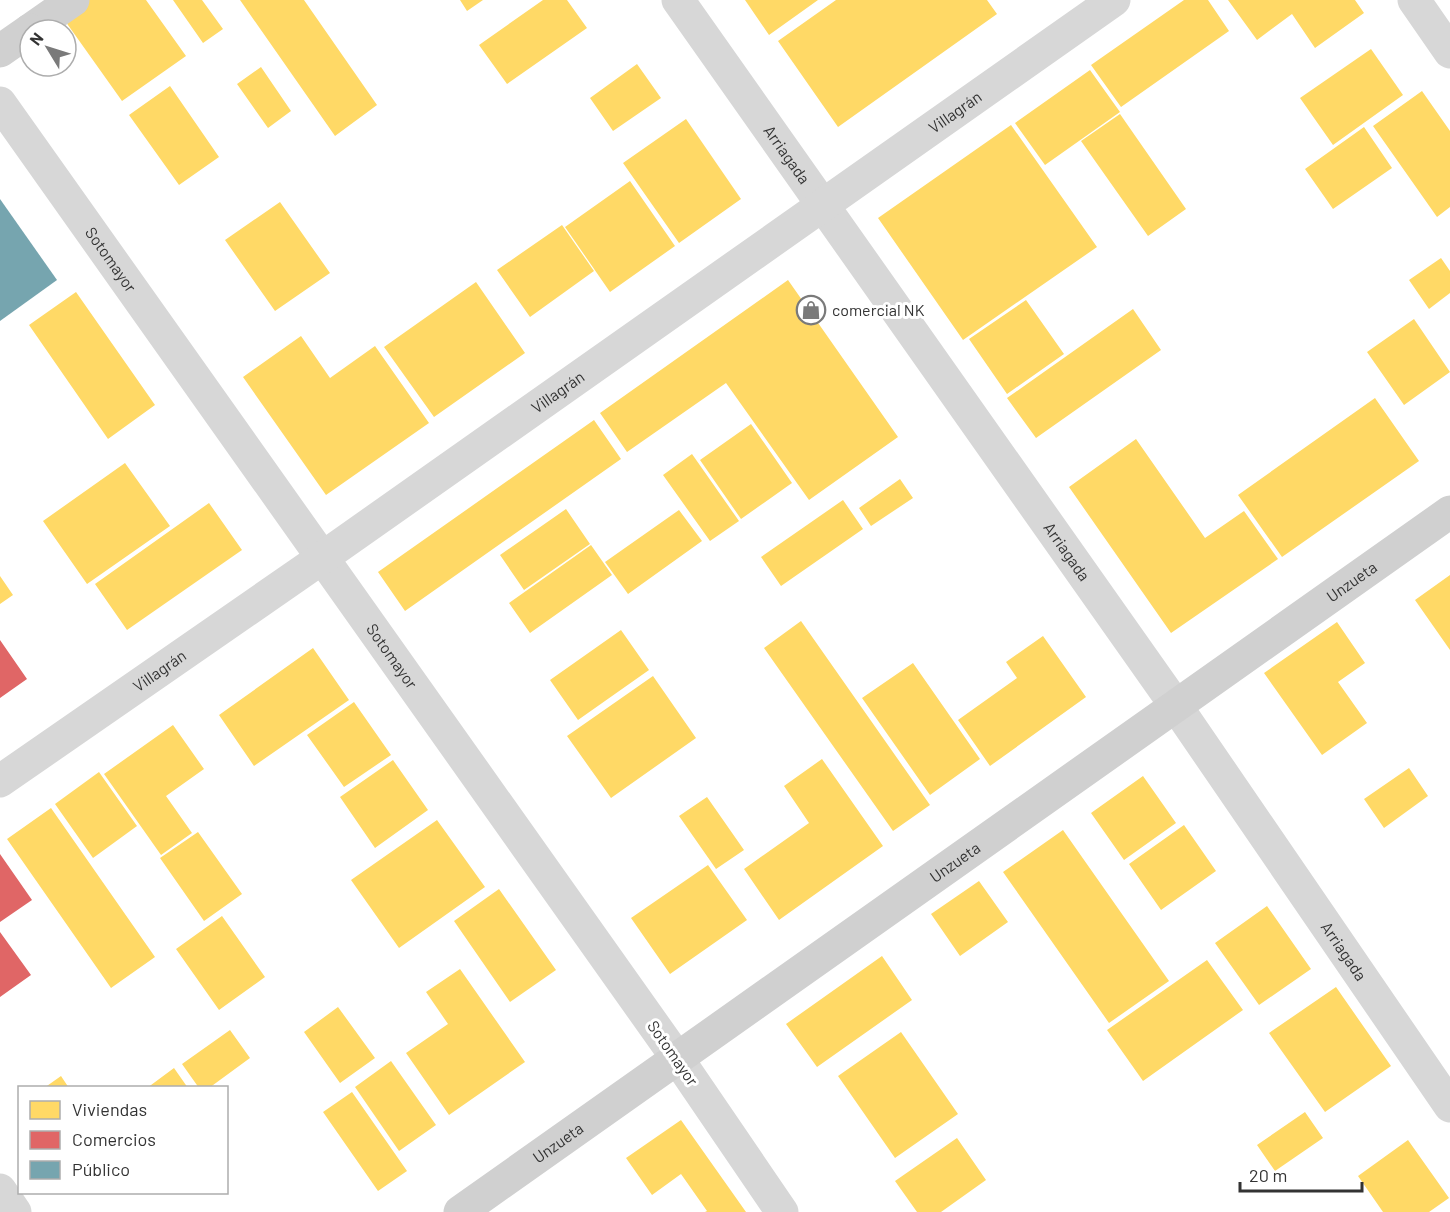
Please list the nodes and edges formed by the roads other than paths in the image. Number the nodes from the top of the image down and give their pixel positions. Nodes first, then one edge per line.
1 (73, 0) edge
2 (678, 0) edge
3 (1114, 0) edge
4 (1414, 0) edge
5 (47, 18) edge
6 (18, 38) edge
7 (0, 51) edge
8 (1450, 52) edge
9 (0, 103) edge
10 (824, 204) junction
11 (1450, 512) edge
12 (322, 558) junction
13 (1176, 706) junction
14 (0, 781) edge
15 (677, 1058) junction
16 (1450, 1106) edge
17 (0, 1190) edge
18 (15, 1212) edge
19 (460, 1212) edge
20 (782, 1212) edge

1 - 5 main road
2 - 10 street, Arriagada
3 - 10 street, Villagrán
4 - 8 street
6 - 7 main road
9 - 12 street, Sotomayor
10 - 12 street, Villagrán
10 - 13 street, Arriagada
11 - 13 main road, Unzueta
12 - 14 street, Villagrán
12 - 15 street, Sotomayor
13 - 15 main road, Unzueta
13 - 16 street, Arriagada
15 - 19 main road, Unzueta
15 - 20 street, Sotomayor
17 - 18 street

